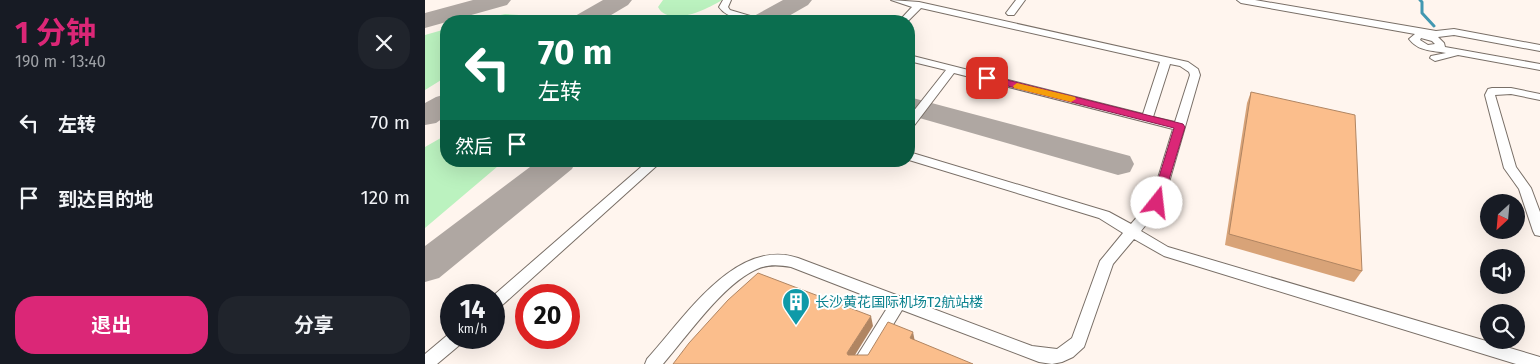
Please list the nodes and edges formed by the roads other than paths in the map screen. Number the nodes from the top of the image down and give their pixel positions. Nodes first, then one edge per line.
1 (727, 0) edge
2 (895, 0) edge
3 (1021, 0) edge
4 (1241, 0) edge
5 (919, 5) junction
6 (1011, 13) dead end
7 (739, 15) edge
8 (909, 15) edge
9 (1382, 26) junction
10 (1454, 32) junction
11 (1432, 35) junction
12 (1417, 43) junction
13 (1540, 48) edge
14 (1436, 53) junction
15 (1474, 55) junction
16 (915, 60) edge
17 (1166, 60) junction
18 (1518, 63) junction
19 (1540, 68) edge
20 (952, 69) junction
21 (1540, 76) edge
22 (1540, 97) edge
23 (915, 116) edge
24 (1147, 118) junction
25 (1179, 127) junction
26 (915, 158) edge
27 (649, 167) edge
28 (1525, 188) junction
29 (1540, 192) edge
30 (1133, 232) junction
31 (1540, 232) edge
32 (505, 294) edge
33 (899, 302) junction
34 (443, 349) edge
35 (425, 364) edge
36 (653, 364) edge
37 (860, 364) edge
38 (1540, 364) edge

1 - 7 lane
2 - 5 lane
3 - 6 lane
4 - 9 lane
5 - 8 lane
5 - 17 lane
9 - 11 lane
9 - 12 lane
10 - 11 lane
10 - 13 lane
10 - 15 lane
11 - 12 lane
11 - 14 lane
12 - 14 lane
14 - 15 lane
15 - 18 lane
16 - 20 lane
17 - 24 lane
17 - 25 lane
18 - 19 lane
18 - 21 lane
20 - 23 lane
20 - 24 lane
22 - 28 lane
24 - 25 lane
25 - 30 lane
26 - 30 lane
27 - 32 lane
28 - 29 lane
28 - 31 lane
30 - 33 lane
30 - 38 lane
33 - 36 lane
33 - 37 lane
34 - 35 lane

